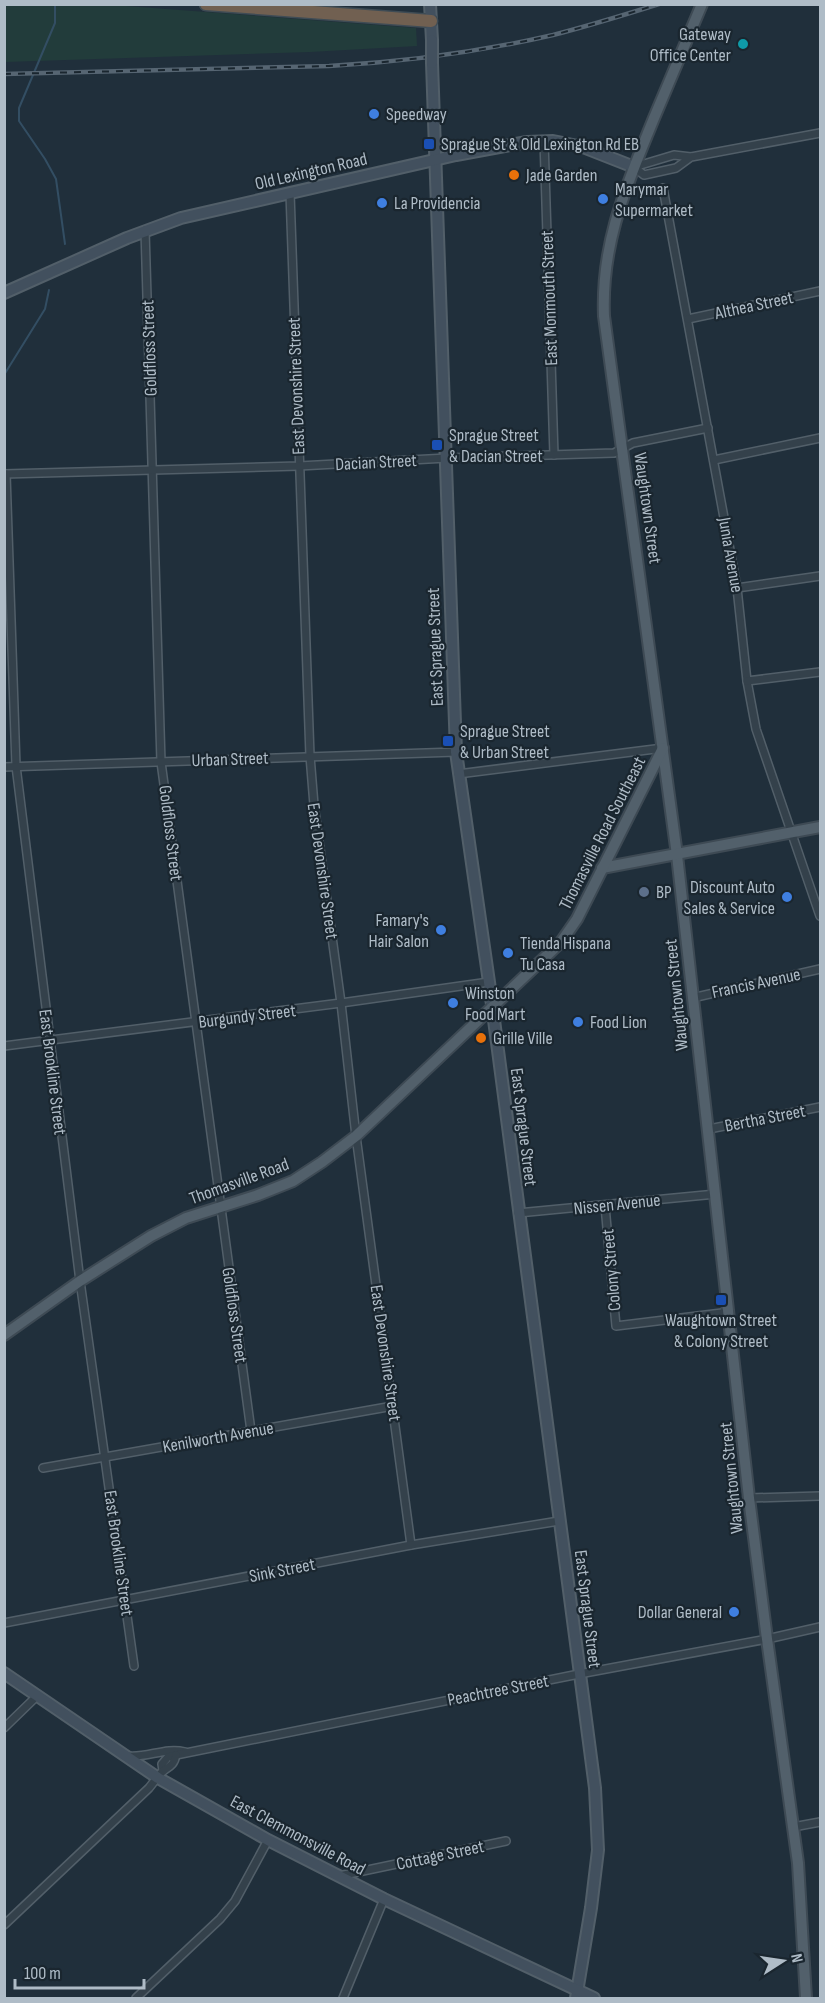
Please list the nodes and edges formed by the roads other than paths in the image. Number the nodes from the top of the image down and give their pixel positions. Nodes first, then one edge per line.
1 (206, 4) edge
2 (430, 4) edge
3 (702, 4) edge
4 (431, 21) junction
5 (820, 133) edge
6 (543, 140) junction
7 (691, 157) junction
8 (436, 160) junction
9 (634, 167) junction
10 (663, 188) dead end
11 (290, 193) junction
12 (145, 230) junction
13 (820, 291) edge
14 (4, 293) edge
15 (688, 319) junction
16 (708, 428) junction
17 (820, 438) edge
18 (623, 448) junction
19 (554, 454) junction
20 (447, 458) junction
21 (714, 460) junction
22 (299, 466) junction
23 (153, 470) junction
24 (5, 474) edge
25 (820, 576) edge
26 (737, 588) junction
27 (820, 672) edge
28 (747, 681) junction
29 (663, 748) junction
30 (456, 752) junction
31 (310, 756) junction
32 (161, 762) junction
33 (16, 766) junction
34 (4, 767) edge
35 (458, 774) junction
36 (820, 827) edge
37 (793, 833) junction
38 (677, 855) junction
39 (602, 868) junction
40 (820, 916) edge
41 (820, 969) edge
42 (489, 982) junction
43 (692, 998) junction
44 (341, 1003) junction
45 (493, 1008) junction
46 (196, 1022) junction
47 (49, 1041) junction
48 (4, 1046) edge
49 (820, 1107) edge
50 (709, 1129) junction
51 (356, 1136) junction
52 (716, 1194) junction
53 (605, 1206) junction
54 (220, 1207) junction
55 (518, 1213) junction
56 (80, 1281) junction
57 (730, 1312) junction
58 (4, 1335) edge
59 (393, 1406) junction
60 (251, 1431) junction
61 (106, 1457) junction
62 (43, 1468) dead end
63 (820, 1496) edge
64 (749, 1498) junction
65 (559, 1521) junction
66 (411, 1545) junction
67 (125, 1600) junction
68 (4, 1623) edge
69 (820, 1627) edge
70 (766, 1639) junction
71 (134, 1666) dead end
72 (4, 1672) edge
73 (579, 1674) junction
74 (38, 1695) junction
75 (4, 1728) edge
76 (187, 1753) junction
77 (123, 1755) junction
78 (160, 1775) junction
79 (820, 1822) edge
80 (793, 1827) junction
81 (268, 1840) junction
82 (506, 1841) dead end
83 (339, 1876) junction
84 (384, 1899) junction
85 (4, 1925) edge
86 (577, 1994) edge
87 (136, 1998) edge
88 (343, 1998) edge
89 (594, 1998) edge
90 (806, 1998) edge

1 - 4 highway
2 - 4 street, East Sprague Street
3 - 9 main road, Waughtown Street
4 - 8 street, East Sprague Street, bridge
5 - 7 street, Old Lexington Road
6 - 8 street, Old Lexington Road
6 - 9 street, Old Lexington Road
6 - 19 street, East Monmouth Street
7 - 9 street, Old Lexington Road
7 - 9 street, Old Lexington Road
8 - 11 street, Old Lexington Road
8 - 20 street, East Sprague Street
9 - 18 main road, Waughtown Street
10 - 15 street, Junia Avenue
11 - 12 street, Old Lexington Road
11 - 22 street, East Devonshire Street
12 - 14 street, Old Lexington Road
12 - 23 street, Goldfloss Street
13 - 15 street, Althea Street
15 - 16 street, Junia Avenue
16 - 18 street, Dacian Street
16 - 21 street, Junia Avenue
17 - 21 street
18 - 19 street, Dacian Street
18 - 29 main road, Waughtown Street
19 - 20 street, Dacian Street
20 - 22 street, Dacian Street
20 - 30 street, East Sprague Street
21 - 26 street, Junia Avenue
22 - 23 street, Dacian Street
22 - 31 street, East Devonshire Street
23 - 24 street, Dacian Street
23 - 32 street, Goldfloss Street
24 - 33 street, East Brookline Street
25 - 26 street
26 - 28 street, Junia Avenue
27 - 28 street
28 - 37 street, Junia Avenue
29 - 35 street
29 - 38 main road, Waughtown Street
29 - 39 main road, Thomasville Road Southeast
30 - 31 street, Urban Street
30 - 35 street, East Sprague Street
31 - 32 street, Urban Street
31 - 44 street, East Devonshire Street
32 - 33 street, Urban Street
32 - 46 street, Goldfloss Street
33 - 34 street, Urban Street
33 - 47 street, East Brookline Street
35 - 42 street, East Sprague Street
36 - 37 main road
37 - 38 main road
37 - 40 street, Junia Avenue
38 - 39 main road
38 - 43 main road, Waughtown Street
39 - 45 main road, Thomasville Road Southeast
41 - 43 street, Francis Avenue
42 - 44 street, Burgundy Street
42 - 45 street, East Sprague Street
43 - 50 main road, Waughtown Street
44 - 46 street, Burgundy Street
44 - 51 street, East Devonshire Street
45 - 51 main road, Thomasville Road
45 - 55 street, East Sprague Street
46 - 47 street, Burgundy Street
46 - 54 street, Goldfloss Street
47 - 48 street, Burgundy Street
47 - 56 street, East Brookline Street
49 - 50 street, Bertha Street
50 - 52 main road, Waughtown Street
51 - 54 main road, Thomasville Road
51 - 59 street, East Devonshire Street
52 - 53 street, Nissen Avenue
52 - 57 main road, Waughtown Street
53 - 55 street, Nissen Avenue
53 - 57 street, Colony Street
54 - 56 main road, Thomasville Road
54 - 60 street, Goldfloss Street
55 - 65 street, East Sprague Street
56 - 58 main road, Thomasville Road
56 - 61 street, East Brookline Street
57 - 64 main road, Waughtown Street
59 - 60 street, Kenilworth Avenue
59 - 66 street, East Devonshire Street
60 - 61 street, Kenilworth Avenue
61 - 62 street, Kenilworth Avenue
61 - 67 street, East Brookline Street
63 - 64 street
64 - 70 main road, Waughtown Street
65 - 66 street, Sink Street
65 - 73 street, East Sprague Street
66 - 67 street, Sink Street
67 - 68 street, Sink Street
67 - 71 street, East Brookline Street
69 - 70 street, Peachtree Street
70 - 73 street, Peachtree Street
70 - 80 main road, Waughtown Street
72 - 74 street, East Clemmonsville Road
73 - 76 street, Peachtree Street
73 - 86 street, East Sprague Street
74 - 75 street
74 - 77 street, East Clemmonsville Road
76 - 77 street
76 - 78 street, Peachtree Street
77 - 78 street, East Clemmonsville Road
78 - 81 street, East Clemmonsville Road
78 - 85 street, Peachtree Street
79 - 80 street
80 - 90 main road, Waughtown Street
81 - 83 street, East Clemmonsville Road
81 - 87 street
82 - 83 street, Cottage Street
83 - 84 street, East Clemmonsville Road
84 - 86 street, East Clemmonsville Road
84 - 88 street
86 - 89 street, East Clemmonsville Road

